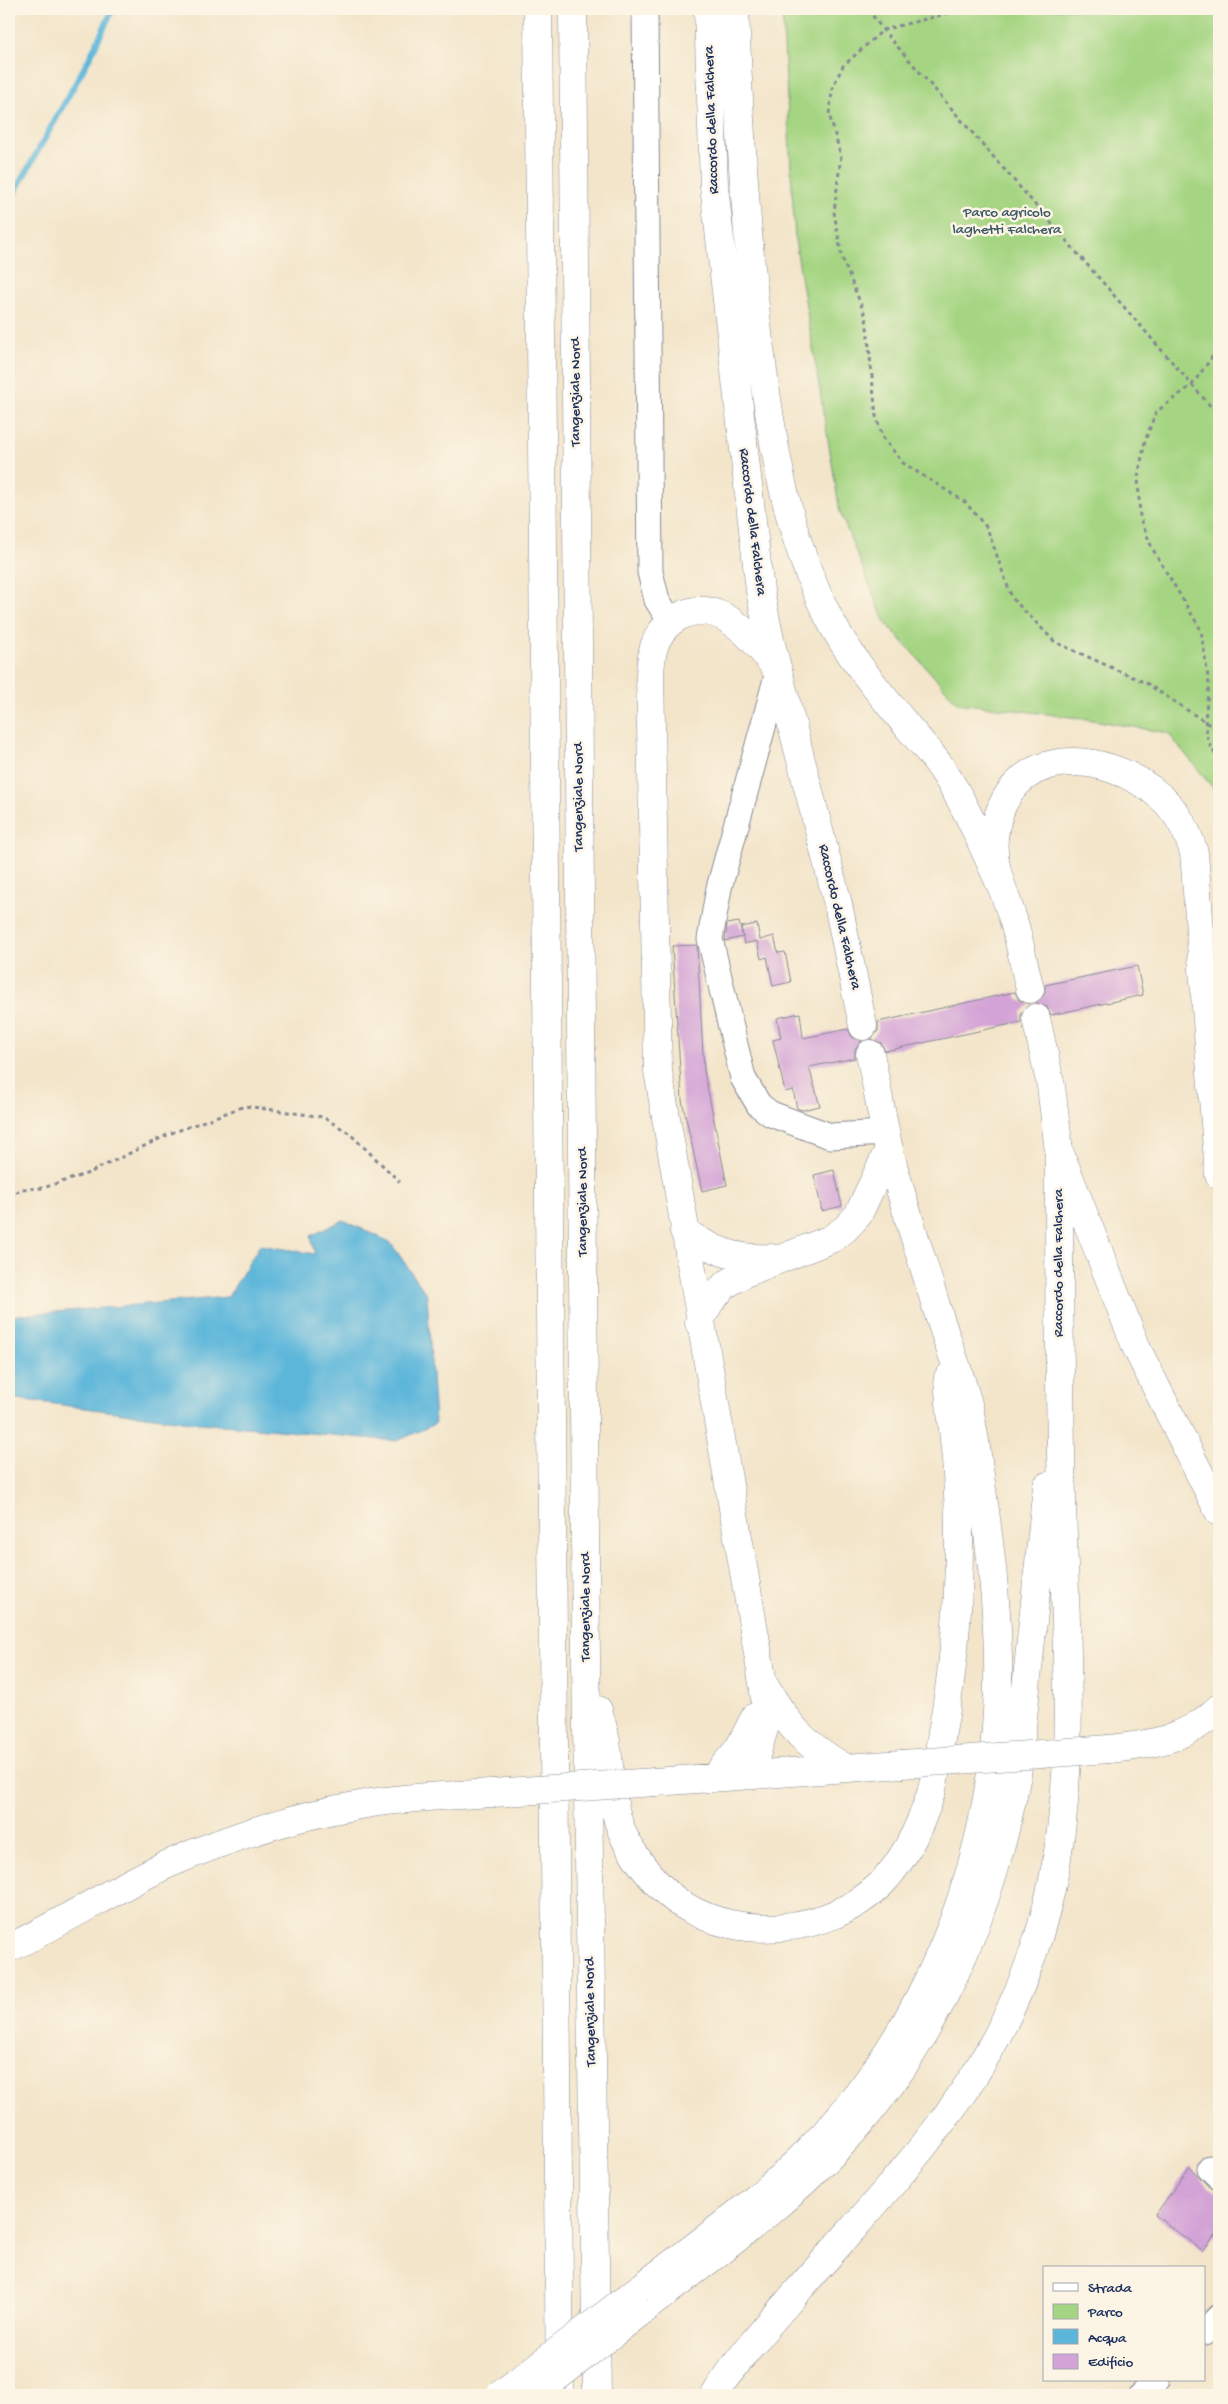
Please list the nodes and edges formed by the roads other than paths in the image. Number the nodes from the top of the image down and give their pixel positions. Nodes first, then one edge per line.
1 (538, 9) edge
2 (573, 9) edge
3 (646, 9) edge
4 (708, 9) edge
5 (735, 9) edge
6 (671, 622) junction
7 (778, 672) junction
8 (1002, 888) junction
9 (1030, 989) dead end
10 (1036, 1018) dead end
11 (864, 1026) dead end
12 (870, 1054) dead end
13 (888, 1141) junction
14 (1059, 1151) junction
15 (1219, 1175) edge
16 (684, 1231) junction
17 (785, 1258) junction
18 (700, 1323) junction
19 (947, 1341) junction
20 (1058, 1375) junction
21 (1219, 1512) edge
22 (586, 1658) junction
23 (763, 1683) junction
24 (1219, 1708) edge
25 (845, 1768) junction
26 (750, 1774) junction
27 (714, 1778) junction
28 (9, 1948) edge
29 (638, 2301) junction
30 (1219, 2317) edge
31 (1206, 2330) edge
32 (1155, 2382) edge
33 (500, 2395) edge
34 (534, 2395) edge
35 (560, 2395) edge
36 (597, 2395) edge
37 (715, 2395) edge
38 (1142, 2395) edge

1 - 35 highway
2 - 22 highway, Tangenziale Nord
3 - 6 street
4 - 7 highway, Raccordo della Falchera
5 - 8 highway, Raccordo della Falchera
6 - 7 highway
6 - 16 highway
7 - 11 highway, Raccordo della Falchera
7 - 13 street
8 - 9 highway
8 - 15 highway
10 - 14 highway
12 - 13 highway
13 - 17 highway
13 - 19 highway
14 - 20 highway, Raccordo della Falchera
14 - 21 highway
16 - 17 highway
16 - 18 highway
17 - 18 highway
18 - 23 highway
19 - 22 highway
19 - 29 highway
20 - 29 highway
20 - 37 highway
22 - 36 highway, Tangenziale Nord
23 - 25 highway
23 - 26 highway
23 - 27 highway
24 - 25 highway, bridge
25 - 26 highway
26 - 27 highway
27 - 28 highway, bridge
29 - 33 highway, bridge
29 - 34 highway, bridge
30 - 31 street
32 - 38 street

